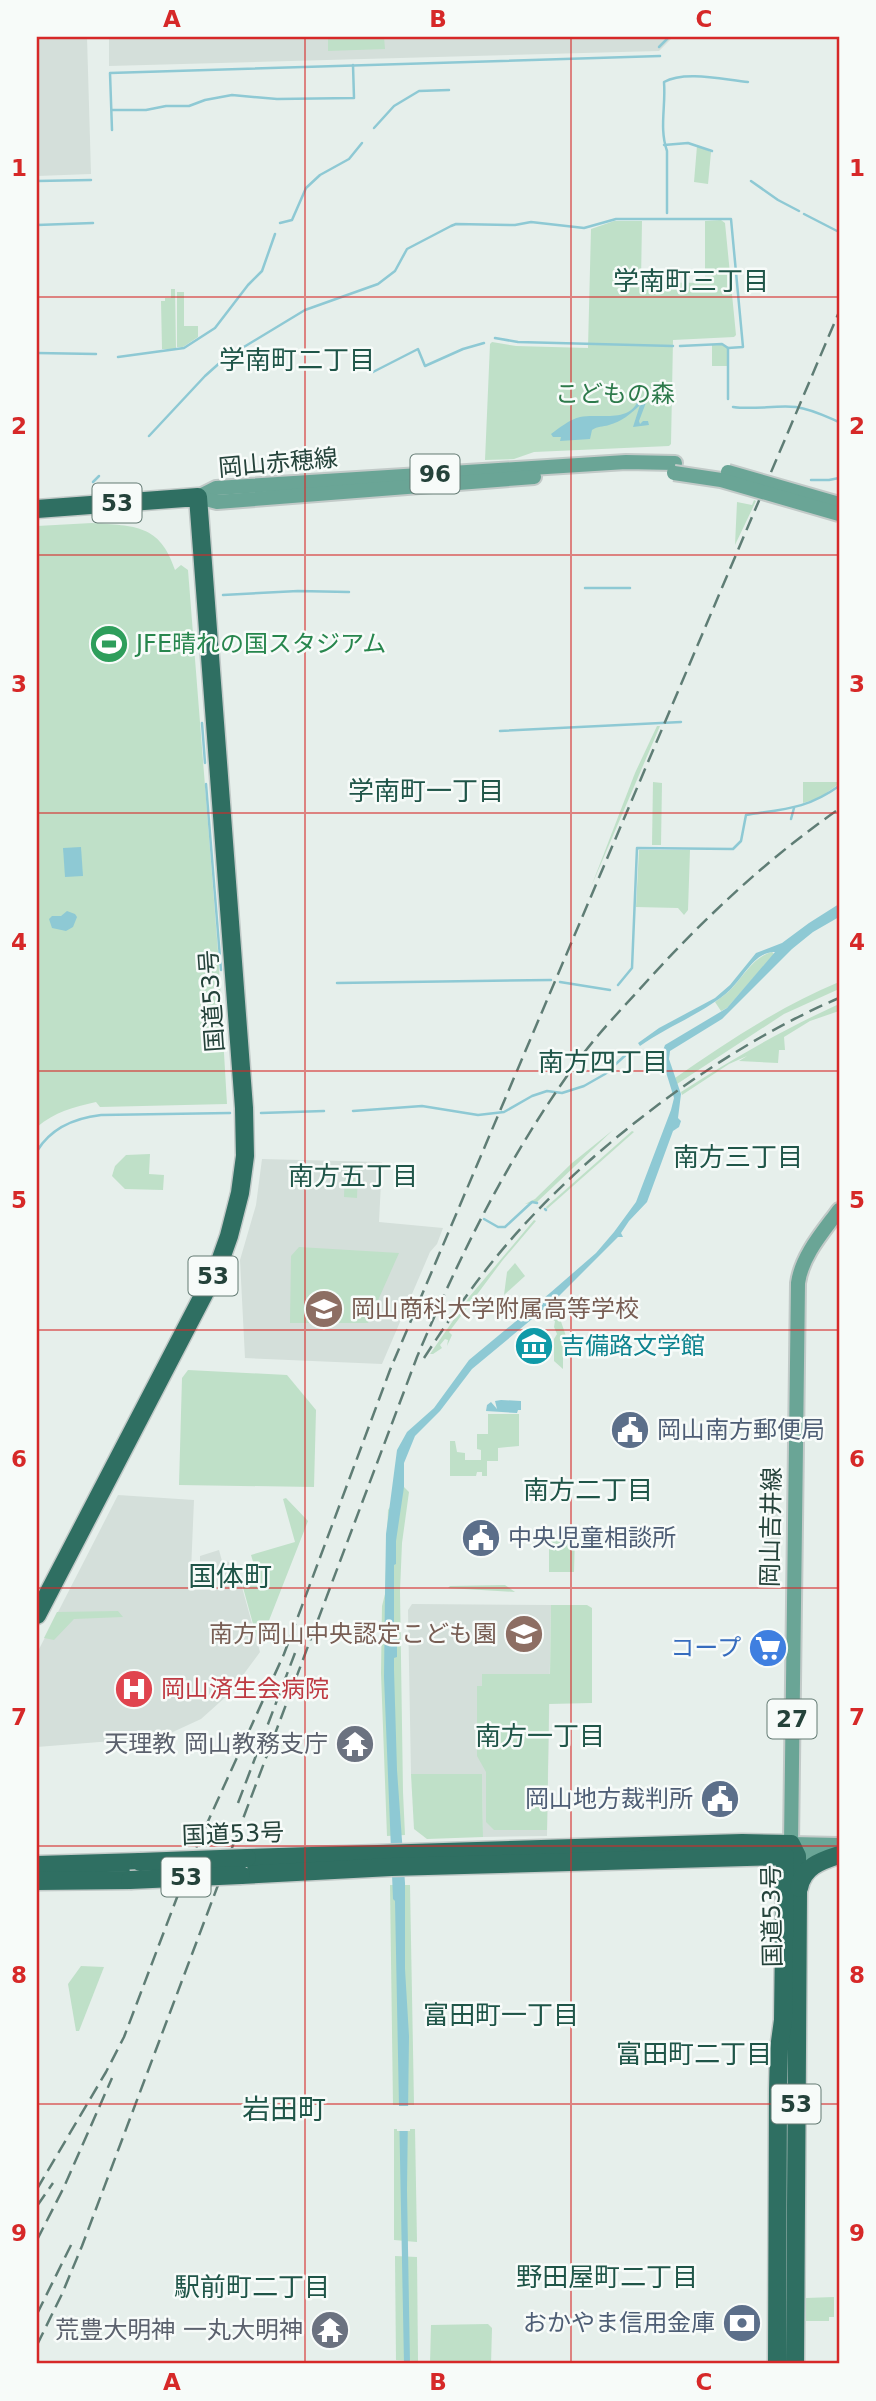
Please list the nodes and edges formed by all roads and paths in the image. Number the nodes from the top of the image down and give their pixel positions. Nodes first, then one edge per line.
1 (674, 468) junction
2 (198, 497) junction
3 (839, 504) edge
4 (37, 509) edge
5 (839, 514) edge
6 (839, 1210) edge
7 (37, 1615) edge
8 (839, 1845) edge
9 (791, 1852) junction
10 (839, 1855) edge
11 (744, 1858) junction
12 (398, 1860) junction
13 (37, 1865) edge
14 (244, 1866) junction
15 (37, 1881) edge
16 (791, 1892) junction
17 (777, 2364) edge
18 (795, 2364) edge

1 - 2 main road, 岡山赤穂線 / 96
1 - 3 main road, 岡山赤穂線 / 96, bridge
1 - 5 main road, 岡山赤穂線 / 96, bridge
2 - 4 highway, 53
2 - 7 highway, 国道53号 / 53
6 - 9 main road, 岡山吉井線 / 27
8 - 9 main road
9 - 10 main road
9 - 11 highway, 国道53号 / 53
9 - 12 highway, 国道53号 / 53
9 - 16 highway, 国道53号 / 53
10 - 16 highway
11 - 12 highway, 国道53号 / 53
11 - 16 highway
12 - 14 highway, 国道53号 / 53
13 - 14 highway, 国道53号 / 53, bridge
14 - 15 highway, 国道53号 / 53, bridge
16 - 17 highway, 国道53号 / 53
16 - 18 highway, 国道53号 / 53

